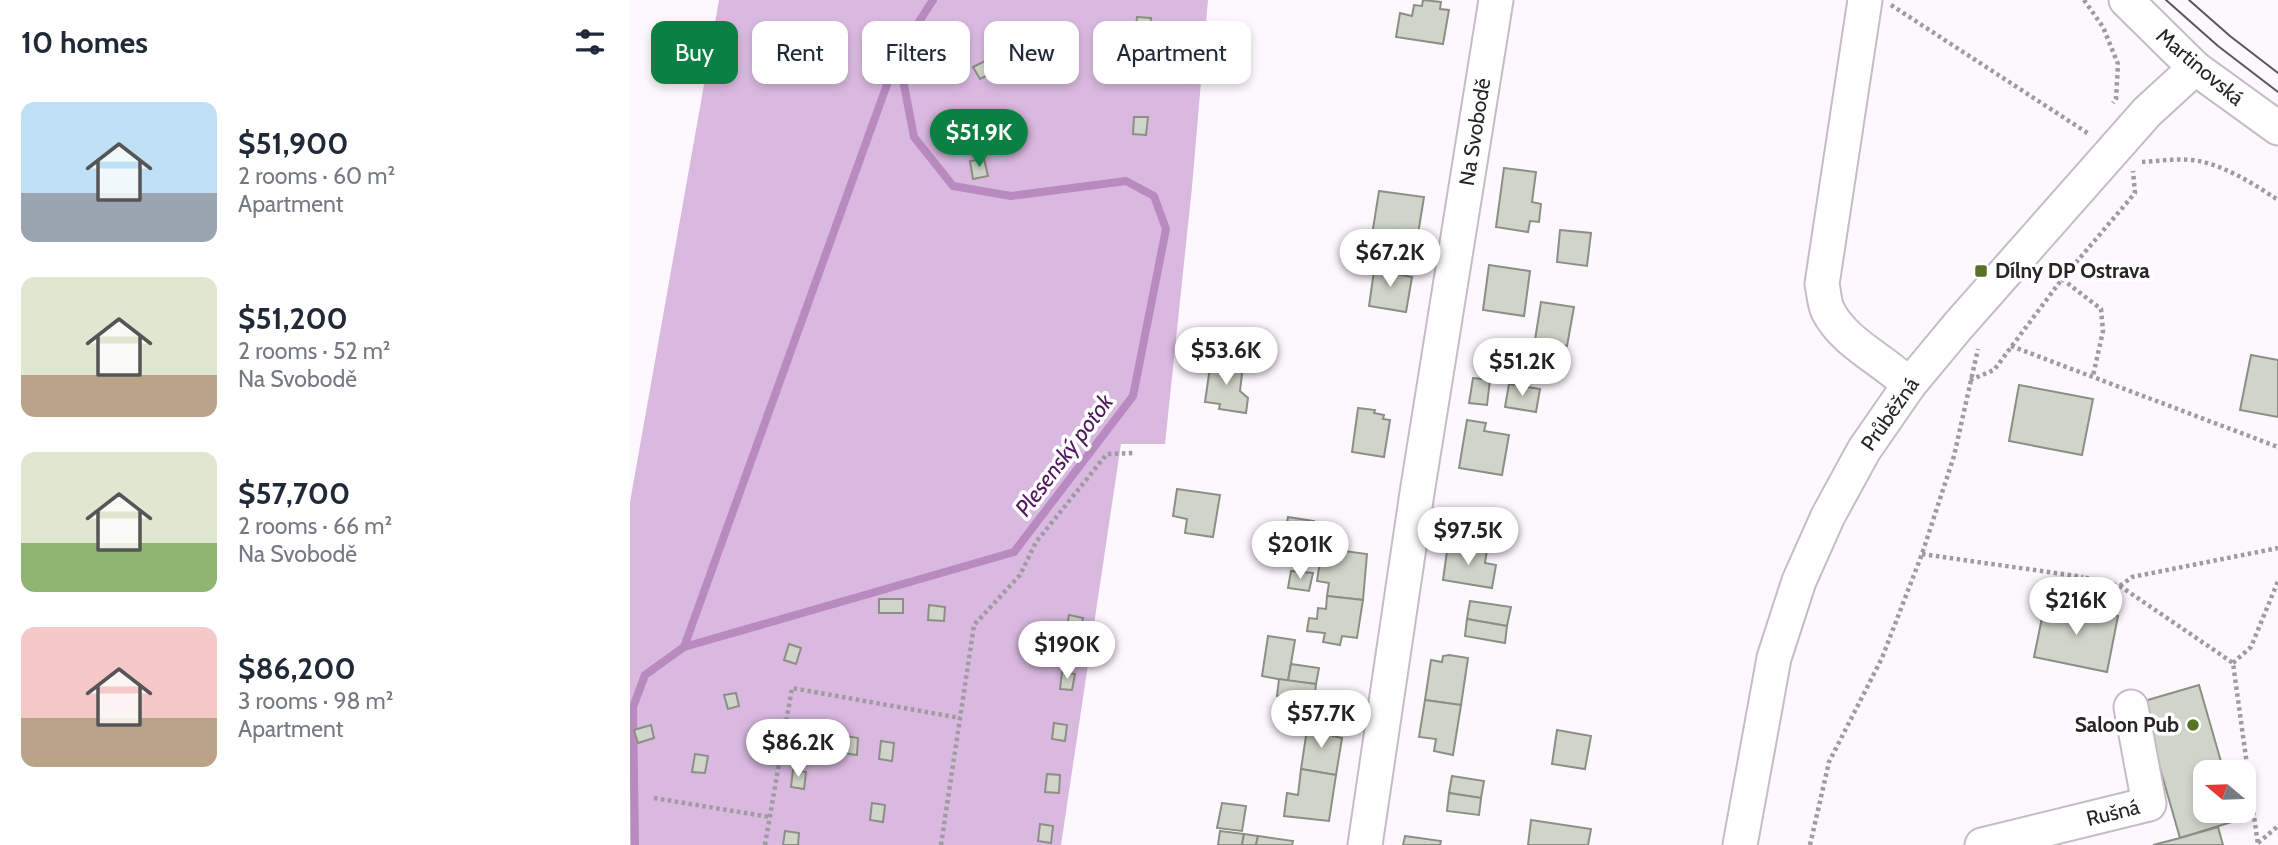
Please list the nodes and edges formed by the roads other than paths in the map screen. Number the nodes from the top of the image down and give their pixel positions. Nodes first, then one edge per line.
1 (1496, 0) edge
2 (1865, 0) edge
3 (2126, 0) edge
4 (2195, 68) junction
5 (2278, 128) edge
6 (1909, 385) junction
7 (2131, 707) dead end
8 (1364, 845) edge
9 (1741, 845) edge
10 (1982, 845) edge

1 - 8 street, Na Svobodě
2 - 6 street
3 - 4 street, Martinovská
4 - 5 street, Martinovská
4 - 6 street, Průběžná
6 - 9 street, Průběžná
7 - 10 street, Rušná

